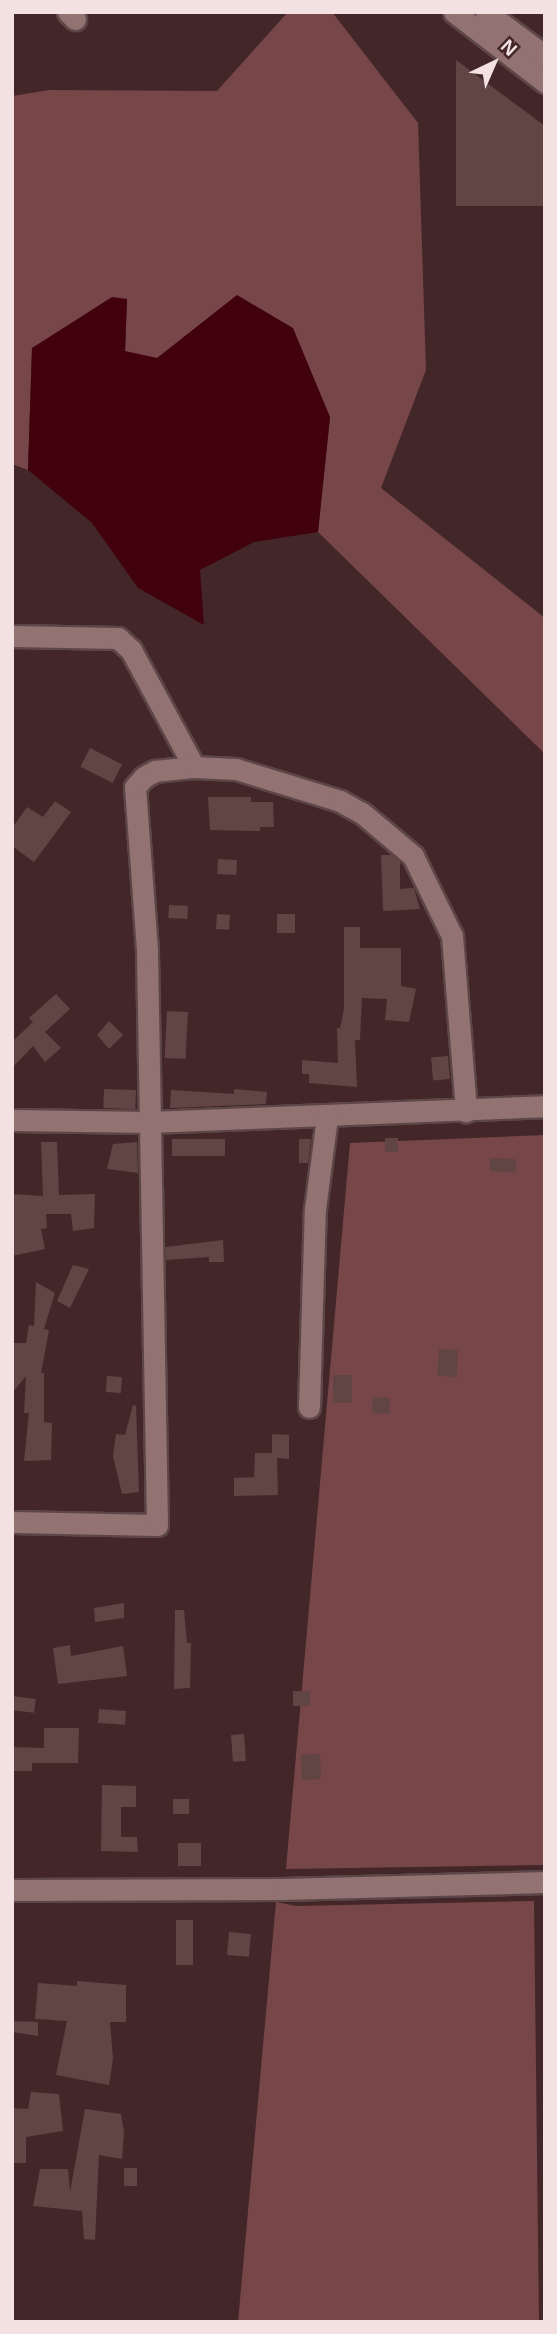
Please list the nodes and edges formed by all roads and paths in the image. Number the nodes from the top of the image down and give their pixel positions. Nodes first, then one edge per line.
1 (454, 12) edge
2 (486, 12) edge
3 (545, 56) edge
4 (545, 82) edge
5 (12, 636) edge
6 (194, 767) junction
7 (545, 1106) edge
8 (466, 1111) junction
9 (327, 1116) junction
10 (12, 1120) edge
11 (150, 1122) junction
12 (309, 1407) dead end
13 (12, 1522) edge
14 (545, 1882) edge
15 (12, 1890) edge

1 - 4 street
2 - 3 street
5 - 6 street
6 - 8 street
6 - 11 street
7 - 8 street
8 - 9 street
9 - 11 street
9 - 12 street
10 - 11 street
11 - 13 street
14 - 15 street

